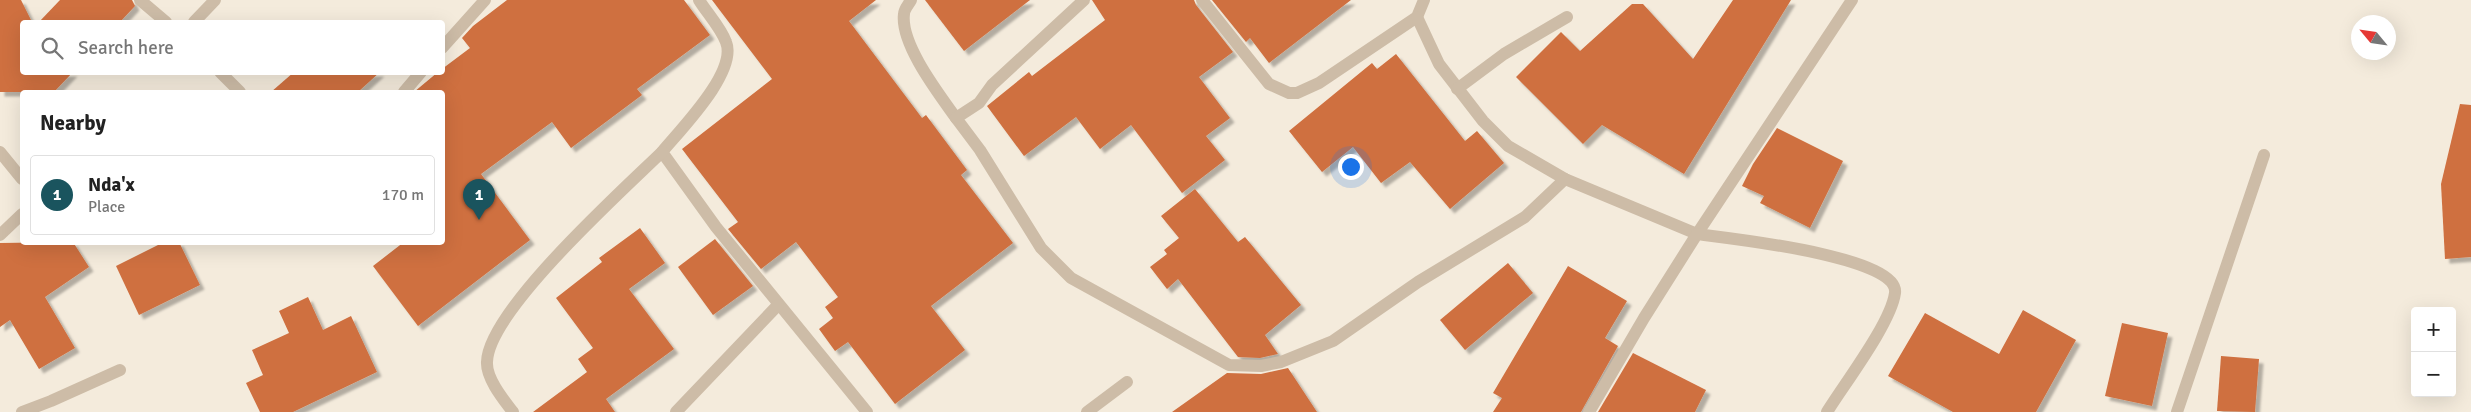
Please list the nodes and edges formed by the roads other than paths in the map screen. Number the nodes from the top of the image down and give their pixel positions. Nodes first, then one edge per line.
1 (140, 0) edge
2 (215, 0) edge
3 (485, 0) edge
4 (699, 0) edge
5 (911, 0) edge
6 (1084, 0) edge
7 (1202, 0) edge
8 (1424, 0) edge
9 (1852, 0) edge
10 (1417, 17) junction
11 (1567, 17) dead end
12 (164, 20) edge
13 (196, 20) edge
14 (445, 45) edge
15 (223, 75) edge
16 (419, 75) edge
17 (1457, 89) junction
18 (238, 90) edge
19 (406, 90) edge
20 (956, 118) junction
21 (0, 152) edge
22 (662, 152) junction
23 (2264, 155) dead end
24 (20, 177) edge
25 (1565, 179) junction
26 (20, 216) edge
27 (1697, 234) junction
28 (0, 235) edge
29 (778, 305) junction
30 (120, 370) dead end
31 (1126, 382) dead end
32 (22, 412) edge
33 (513, 412) edge
34 (676, 412) edge
35 (867, 412) edge
36 (1087, 412) edge
37 (1589, 412) edge
38 (1827, 412) edge
39 (2177, 412) edge

1 - 12 street
2 - 13 street
3 - 14 street
4 - 22 street
5 - 20 street
6 - 20 street
7 - 10 street
8 - 10 street
9 - 27 street
10 - 17 street
11 - 17 street
15 - 18 street
16 - 19 street
17 - 25 street
20 - 25 street
21 - 24 street
22 - 29 street
22 - 33 street
23 - 39 street
25 - 27 street
26 - 28 street
27 - 37 street
27 - 38 street
29 - 34 street
29 - 35 street
30 - 32 street
31 - 36 street

